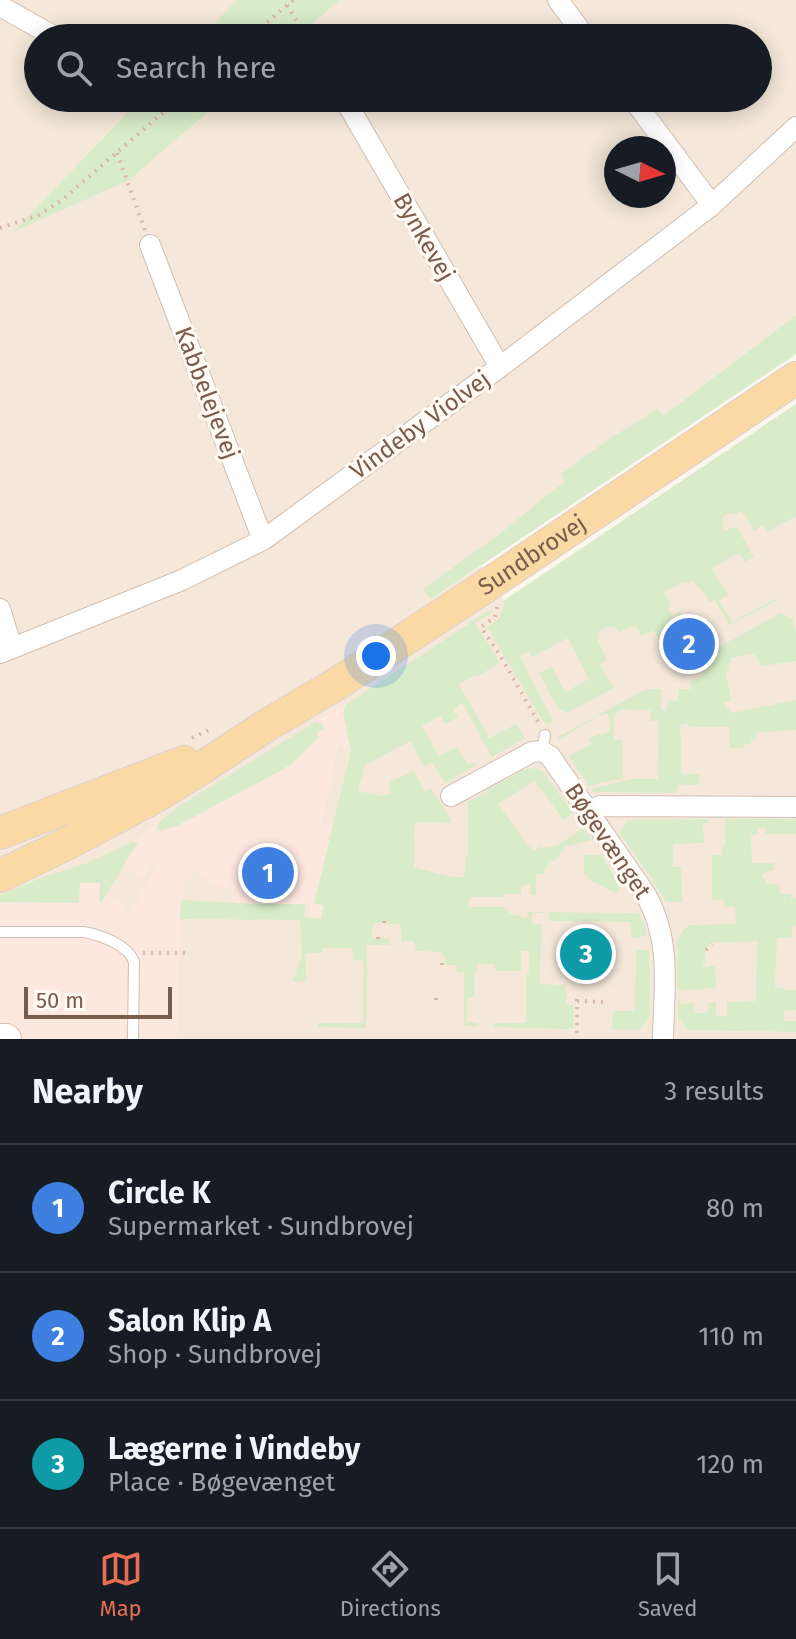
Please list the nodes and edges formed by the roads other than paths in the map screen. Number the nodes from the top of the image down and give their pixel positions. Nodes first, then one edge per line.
1 (558, 0) edge
2 (0, 6) edge
3 (32, 24) edge
4 (576, 24) edge
5 (352, 112) edge
6 (642, 112) edge
7 (796, 127) edge
8 (712, 205) junction
9 (150, 245) road end
10 (500, 367) junction
11 (796, 378) edge
12 (263, 540) junction
13 (0, 609) edge
14 (6, 650) edge
15 (264, 727) junction
16 (203, 754) junction
17 (451, 796) dead end
18 (796, 807) edge
19 (588, 812) junction
20 (0, 833) edge
21 (0, 852) edge
22 (0, 876) edge
23 (0, 932) edge
24 (133, 1039) edge
25 (663, 1039) edge

1 - 4 street
2 - 3 street
5 - 10 street, Bynkevej
6 - 8 street
7 - 8 street, Vindeby Violvej
8 - 10 street, Vindeby Violvej
9 - 12 street, Kabbelejevej
10 - 12 street, Vindeby Violvej
11 - 15 main road, Sundbrovej
12 - 14 street, Vindeby Violvej
13 - 14 street
15 - 16 main road, Sundbrovej
15 - 22 main road, Sundbrovej
16 - 20 main road, Sundbrovej
16 - 21 main road
17 - 19 street, Bøgevænget
18 - 19 street
19 - 25 street, Bøgevænget
23 - 24 lane

